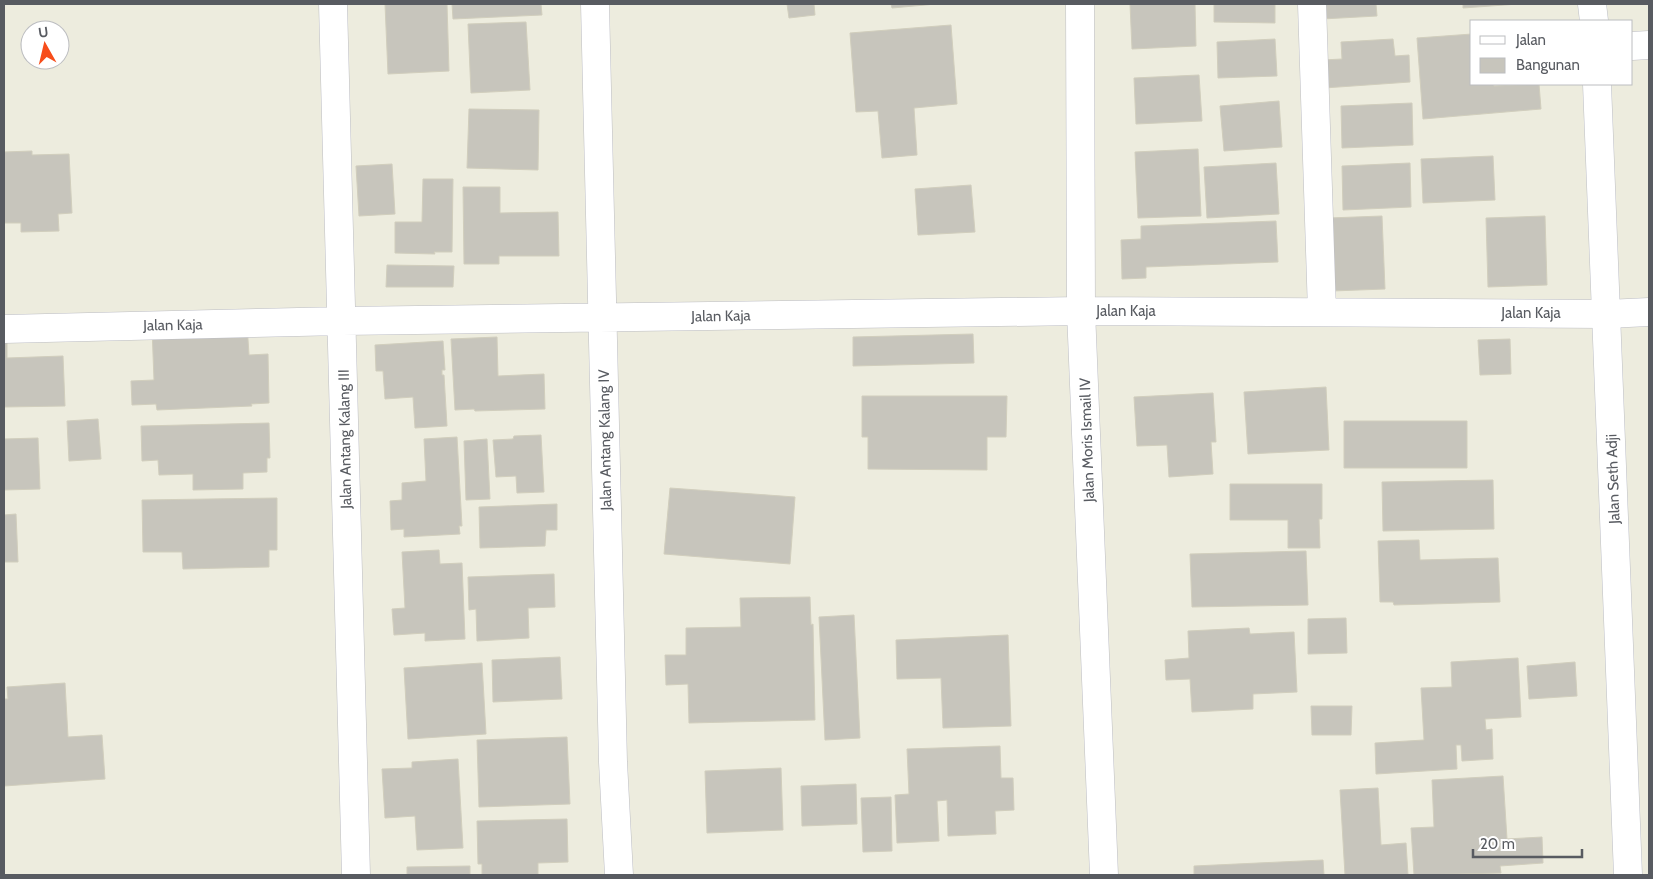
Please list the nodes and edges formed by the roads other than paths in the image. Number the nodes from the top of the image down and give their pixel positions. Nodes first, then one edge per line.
1 (334, 4) edge
2 (595, 4) edge
3 (1080, 4) edge
4 (1312, 4) edge
5 (1592, 4) edge
6 (1594, 20) edge
7 (1649, 45) edge
8 (1633, 46) edge
9 (1597, 85) edge
10 (1081, 311) junction
11 (1322, 312) junction
12 (1649, 312) edge
13 (1607, 314) junction
14 (603, 317) junction
15 (342, 321) junction
16 (4, 329) edge
17 (356, 875) edge
18 (619, 875) edge
19 (1104, 875) edge
20 (1628, 875) edge

1 - 15 street, Jalan Antang Kalang III
2 - 14 street, Jalan Antang Kalang IV
3 - 10 street, Jalan Moris Ismail IV
4 - 11 street
5 - 6 street
7 - 8 street
9 - 13 street, Jalan Seth Adji
10 - 11 street, Jalan Kaja
10 - 14 street, Jalan Kaja
10 - 19 street, Jalan Moris Ismail IV
11 - 13 street, Jalan Kaja
12 - 13 street, Jalan Kaja
13 - 20 street, Jalan Seth Adji
14 - 15 street, Jalan Kaja
14 - 18 street, Jalan Antang Kalang IV
15 - 16 street, Jalan Kaja
15 - 17 street, Jalan Antang Kalang III

